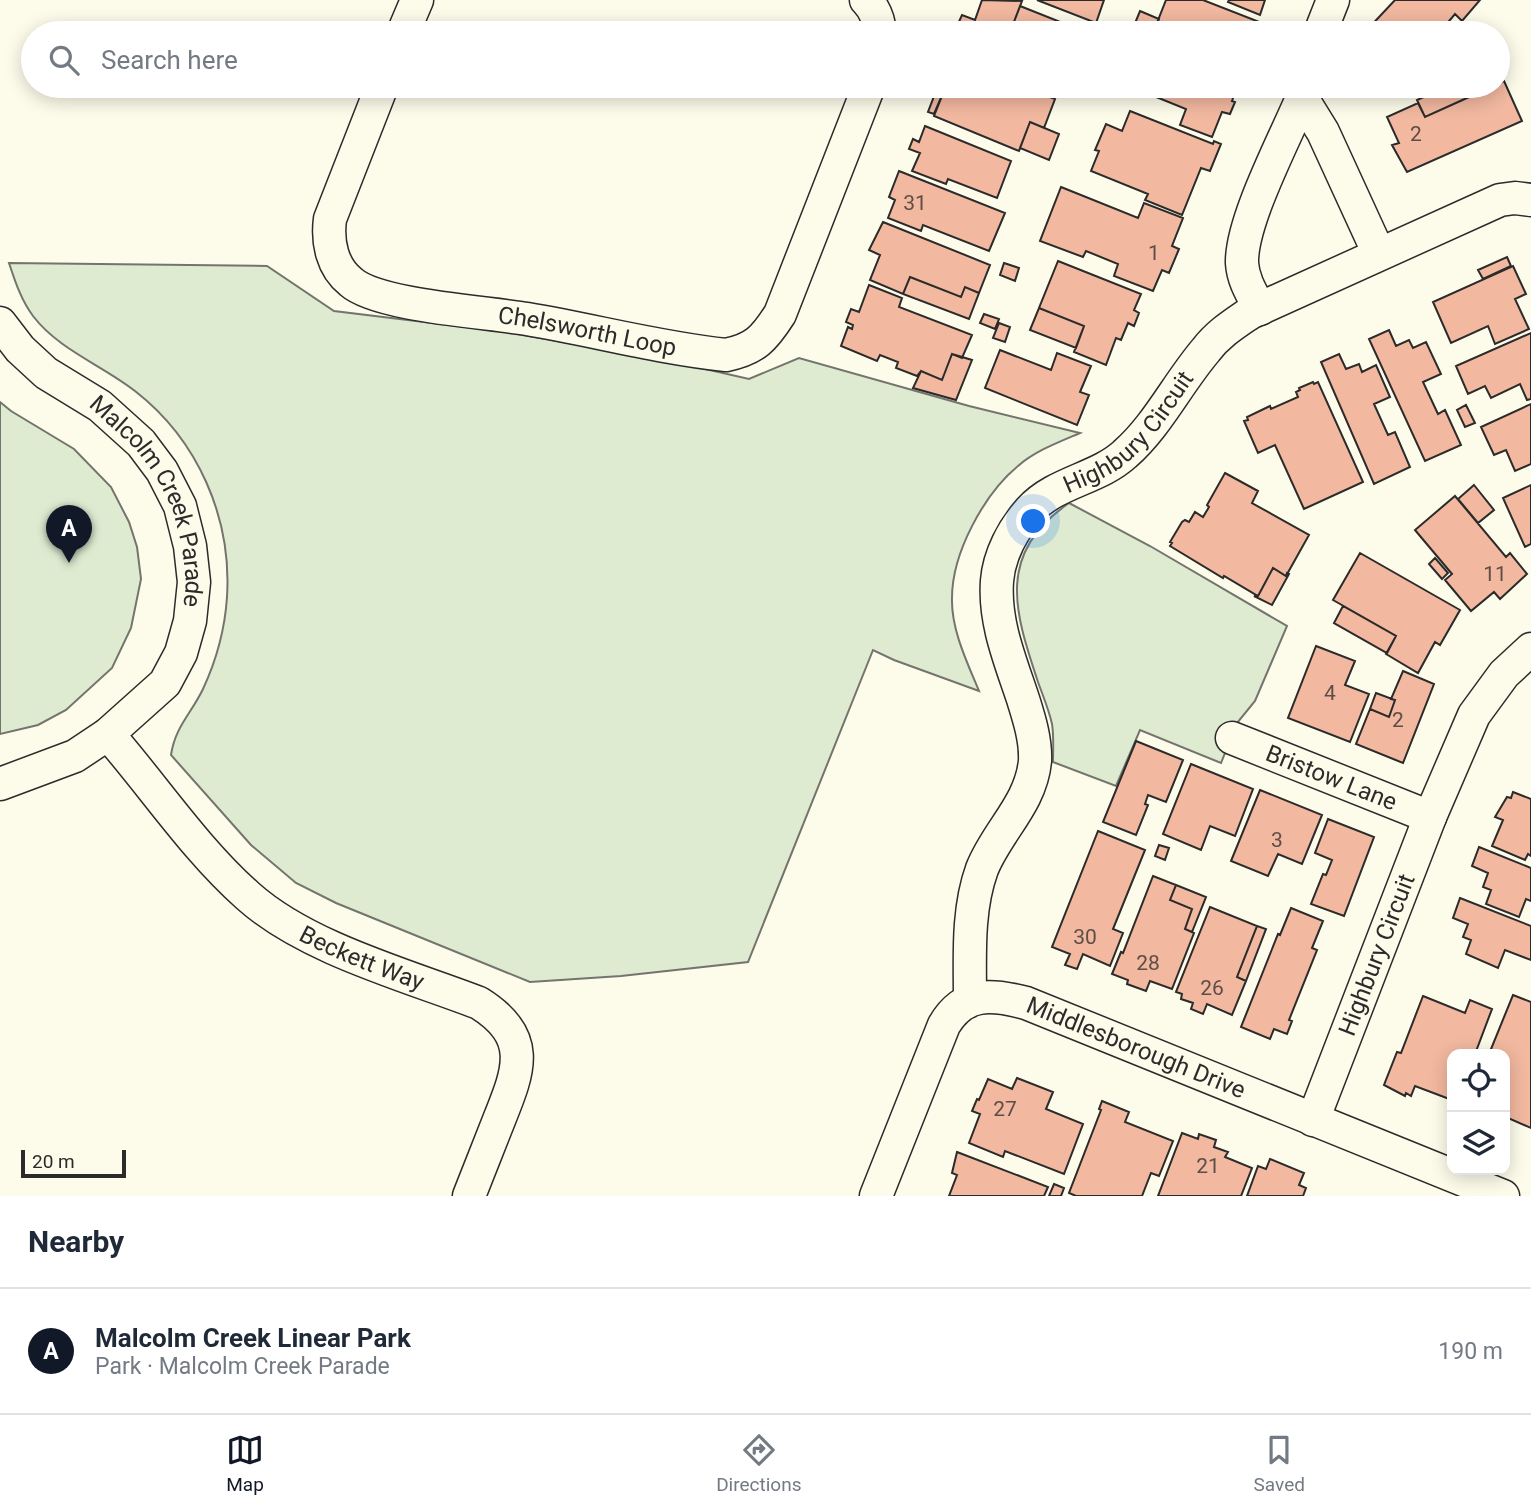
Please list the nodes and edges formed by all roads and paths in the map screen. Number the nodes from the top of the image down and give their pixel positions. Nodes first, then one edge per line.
1 (417, 0) edge
2 (1333, 0) edge
3 (408, 21) edge
4 (1325, 21) edge
5 (377, 98) edge
6 (864, 98) edge
7 (1301, 98) edge
8 (1306, 98) edge
9 (1531, 200) edge
10 (1379, 254) junction
11 (1260, 309) junction
12 (0, 323) edge
13 (0, 355) edge
14 (1531, 649) edge
15 (136, 710) junction
16 (108, 734) junction
17 (1232, 738) dead end
18 (0, 784) edge
19 (1430, 817) junction
20 (970, 1000) junction
21 (1313, 1120) junction
22 (469, 1196) edge
23 (876, 1196) edge
24 (1503, 1196) edge

1 - 3 street
2 - 4 street
5 - 6 street, Chelsworth Loop
7 - 11 street
8 - 10 street
9 - 10 street, Highbury Circuit
10 - 11 street, Highbury Circuit
11 - 20 street, Highbury Circuit
12 - 15 street, Malcolm Creek Parade
13 - 15 street, Malcolm Creek Parade
14 - 19 street, Highbury Circuit
15 - 16 street, Malcolm Creek Parade
16 - 18 street, Malcolm Creek Parade
16 - 22 street, Beckett Way
17 - 19 street, Bristow Lane
19 - 21 street, Highbury Circuit
20 - 21 street, Middlesborough Drive
20 - 23 street
21 - 24 street, Middlesborough Drive

